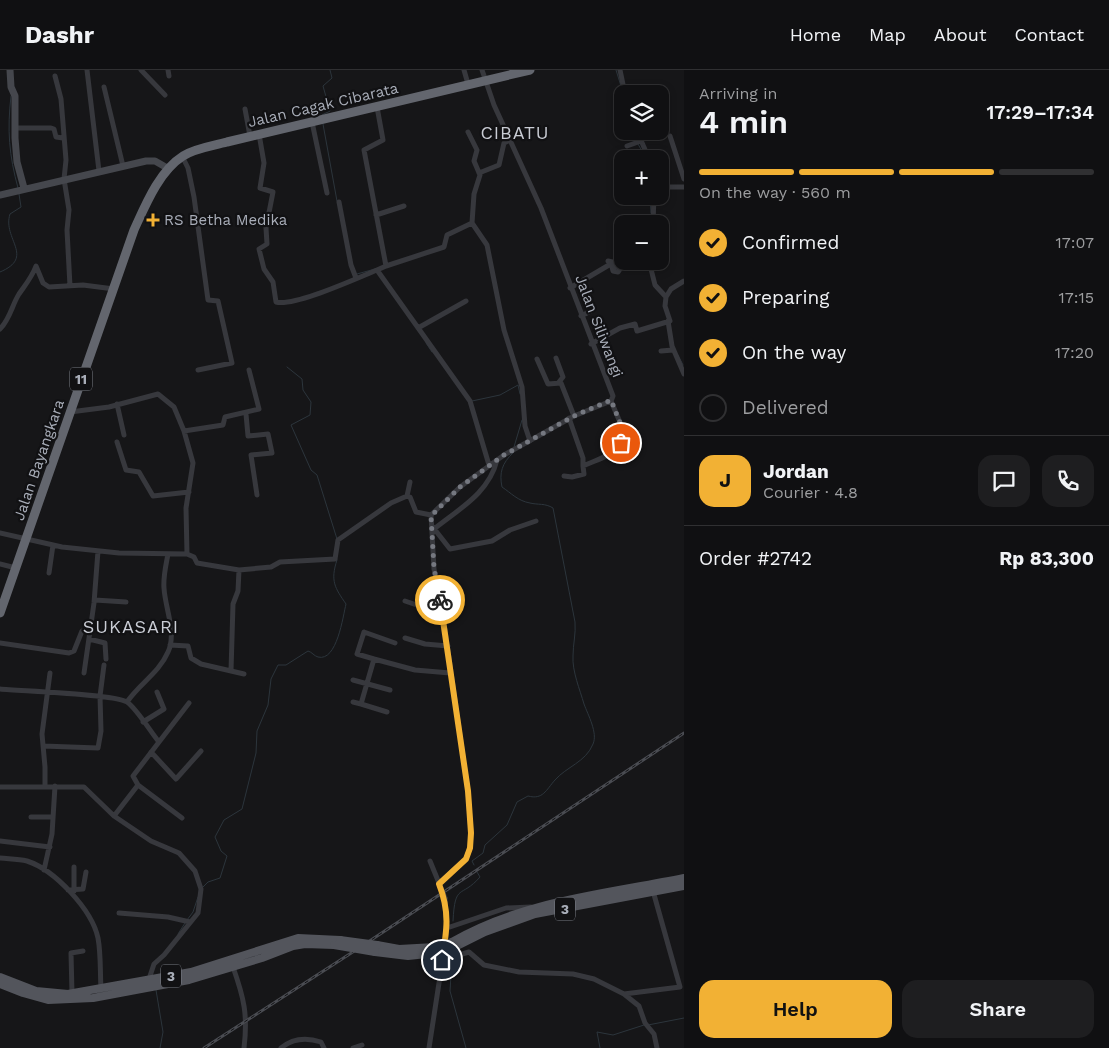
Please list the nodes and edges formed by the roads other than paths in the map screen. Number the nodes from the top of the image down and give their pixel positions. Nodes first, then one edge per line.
1 (10, 70) edge
2 (87, 70) edge
3 (141, 70) edge
4 (168, 70) edge
5 (464, 70) edge
6 (482, 70) edge
7 (530, 70) edge
8 (620, 70) edge
9 (497, 74) edge
10 (55, 76) dead end
11 (169, 76) dead end
12 (485, 80) junction
13 (468, 84) junction
14 (623, 85) edge
15 (104, 87) dead end
16 (165, 94) dead end
17 (377, 106) junction
18 (245, 109) dead end
19 (312, 122) junction
20 (15, 128) junction
21 (468, 132) dead end
22 (255, 135) junction
23 (670, 136) dead end
24 (63, 138) junction
25 (510, 140) junction
26 (641, 140) joint
27 (627, 146) dead end
28 (645, 150) edge
29 (182, 156) junction
30 (123, 166) junction
31 (169, 169) junction
32 (99, 171) junction
33 (479, 172) junction
34 (64, 179) junction
35 (684, 179) edge
36 (684, 187) edge
37 (669, 188) edge
38 (20, 189) junction
39 (327, 193) dead end
40 (0, 195) edge
41 (339, 202) dead end
42 (404, 206) dead end
43 (376, 215) junction
44 (472, 223) junction
45 (608, 261) dead end
46 (614, 263) edge
47 (614, 265) edge
48 (386, 266) junction
49 (377, 270) junction
50 (651, 270) edge
51 (356, 278) junction
52 (684, 282) edge
53 (70, 286) junction
54 (570, 288) junction
55 (114, 289) junction
56 (666, 297) junction
57 (466, 301) dead end
58 (591, 311) dead end
59 (581, 316) junction
60 (669, 321) junction
61 (418, 328) junction
62 (0, 329) edge
63 (592, 344) junction
64 (673, 350) junction
65 (663, 351) dead end
66 (556, 358) dead end
67 (537, 359) dead end
68 (198, 370) dead end
69 (249, 370) dead end
70 (684, 374) edge
71 (560, 382) junction
72 (611, 400) junction
73 (117, 404) junction
74 (70, 412) junction
75 (246, 414) junction
76 (571, 417) junction
77 (184, 431) junction
78 (124, 435) dead end
79 (626, 438) junction
80 (530, 441) junction
81 (117, 442) dead end
82 (628, 451) dead end
83 (497, 460) junction
84 (490, 465) junction
85 (583, 466) junction
86 (564, 476) dead end
87 (410, 482) dead end
88 (189, 492) junction
89 (257, 495) dead end
90 (407, 496) junction
91 (431, 516) junction
92 (536, 521) dead end
93 (433, 528) junction
94 (0, 533) edge
95 (26, 538) junction
96 (53, 545) junction
97 (98, 551) junction
98 (168, 554) junction
99 (186, 554) junction
100 (0, 564) edge
101 (16, 568) junction
102 (239, 570) junction
103 (48, 573) dead end
104 (94, 600) junction
105 (405, 601) dead end
106 (126, 602) dead end
107 (0, 613) edge
108 (443, 614) junction
109 (82, 631) dead end
110 (405, 638) dead end
111 (89, 639) junction
112 (0, 643) edge
113 (396, 643) dead end
114 (170, 645) junction
115 (448, 646) junction
116 (374, 660) junction
117 (231, 671) junction
118 (50, 673) dead end
119 (84, 673) dead end
120 (450, 673) junction
121 (244, 674) dead end
122 (353, 680) dead end
123 (368, 684) junction
124 (0, 689) edge
125 (390, 690) dead end
126 (157, 692) dead end
127 (47, 694) junction
128 (100, 696) junction
129 (127, 702) junction
130 (353, 702) dead end
131 (188, 703) dead end
132 (361, 704) junction
133 (387, 712) dead end
134 (143, 722) junction
135 (159, 742) junction
136 (43, 746) junction
137 (201, 750) dead end
138 (151, 752) junction
139 (138, 785) junction
140 (44, 786) junction
141 (55, 786) junction
142 (0, 787) edge
143 (114, 816) junction
144 (31, 817) dead end
145 (53, 817) junction
146 (182, 818) dead end
147 (0, 842) edge
148 (50, 847) junction
149 (0, 858) edge
150 (430, 860) dead end
151 (74, 867) dead end
152 (44, 870) junction
153 (86, 872) dead end
154 (684, 878) edge
155 (439, 884) junction
156 (684, 886) edge
157 (71, 891) junction
158 (653, 891) junction
159 (535, 907) junction
160 (120, 913) dead end
161 (190, 922) junction
162 (447, 928) junction
163 (337, 942) junction
164 (452, 945) junction
165 (83, 951) dead end
166 (442, 960) junction
167 (233, 967) junction
168 (0, 977) edge
169 (149, 979) junction
170 (0, 984) edge
171 (101, 989) junction
172 (72, 993) junction
173 (624, 994) junction
174 (362, 1045) dead end
175 (244, 1048) edge
176 (281, 1048) edge
177 (324, 1048) edge
178 (353, 1048) edge
179 (429, 1048) edge
180 (656, 1048) edge

1 - 20 street
2 - 32 street
3 - 16 street
4 - 11 street
5 - 13 street
6 - 12 street, Jalan Siliwangi
7 - 9 highway, Jalan Cagak Cibarata / 11
8 - 14 street
9 - 12 highway, Jalan Cagak Cibarata / 11
10 - 24 street
12 - 13 highway, Jalan Cagak Cibarata / 11
12 - 25 street, Jalan Siliwangi
13 - 17 highway, Jalan Cagak Cibarata / 11
15 - 30 street
17 - 19 highway, Jalan Cagak Cibarata / 11
17 - 43 street
18 - 22 street
19 - 22 highway, Jalan Cagak Cibarata / 11
19 - 39 street
20 - 24 street
20 - 38 street
21 - 33 street
22 - 29 highway, Jalan Cagak Cibarata / 11
22 - 51 street
23 - 35 street
24 - 34 street
25 - 33 street
25 - 54 street, Jalan Siliwangi
26 - 27 street
26 - 28 street
29 - 31 highway, Jalan Bayangkara / 11
29 - 68 street
30 - 31 street
30 - 32 street
31 - 55 highway, Jalan Bayangkara / 11
32 - 34 street
33 - 44 street
34 - 38 street
34 - 53 street
36 - 37 street
38 - 40 street
41 - 51 street
42 - 43 street
43 - 48 street
44 - 48 street
44 - 80 street
45 - 46 street
47 - 54 street
48 - 49 street
49 - 51 street
49 - 61 street
50 - 56 street
52 - 56 street
53 - 55 street
53 - 62 street
54 - 59 street, Jalan Siliwangi
55 - 74 highway, Jalan Bayangkara / 11
56 - 60 street
57 - 61 street
58 - 59 street
59 - 63 street, Jalan Siliwangi
60 - 63 street
60 - 64 street
61 - 84 street
63 - 72 street, Jalan Siliwangi
64 - 65 street
64 - 70 street
66 - 71 street
67 - 71 street
69 - 75 street
71 - 76 street
72 - 76 street, Jalan Siliwangi
72 - 79 street
73 - 74 street
73 - 77 street
73 - 78 street
74 - 95 highway, Jalan Bayangkara / 11
75 - 77 street
75 - 89 street
76 - 80 street, Jalan Siliwangi
76 - 85 street
77 - 88 street
79 - 82 street
79 - 85 street
80 - 83 street, Jalan Siliwangi
81 - 88 street
83 - 84 street, Jalan Siliwangi
83 - 93 street
84 - 91 street, Jalan Siliwangi
85 - 86 street
87 - 90 street
88 - 99 street
90 - 91 street
90 - 102 street
91 - 93 street
92 - 93 street
93 - 108 street
94 - 95 street
95 - 96 street
95 - 101 highway, Jalan Bayangkara / 11
96 - 97 street
96 - 103 street
97 - 98 street
97 - 104 street
98 - 99 street
98 - 114 street
99 - 102 street
100 - 101 street
101 - 107 highway, Jalan Bayangkara / 11
102 - 117 street
104 - 106 street
104 - 111 street
105 - 108 street
108 - 115 street
109 - 112 street
110 - 115 street
111 - 119 street
111 - 128 street
113 - 116 street
114 - 117 street
114 - 129 street
115 - 120 street
116 - 120 street
116 - 123 street
117 - 121 street
118 - 127 street
120 - 155 street
122 - 123 street
123 - 125 street
123 - 132 street
124 - 127 street
126 - 134 street
127 - 128 street
127 - 136 street
128 - 129 street
128 - 136 street
129 - 134 street
130 - 132 street
131 - 135 street
132 - 133 street
134 - 135 street
135 - 138 street
136 - 140 street
137 - 138 street
138 - 139 street
139 - 143 street
139 - 146 street
140 - 141 street
140 - 142 street
141 - 143 street
141 - 145 street
143 - 161 street
144 - 145 street
145 - 148 street
147 - 148 street
148 - 152 street
149 - 152 street
150 - 155 street
151 - 157 street
152 - 157 street
153 - 157 street
154 - 159 main road, 3
155 - 162 street
156 - 158 main road, 3
157 - 171 street
158 - 164 main road, 3
158 - 173 street
159 - 162 street
159 - 164 main road, 3
160 - 161 street
161 - 169 street
162 - 166 street
163 - 164 main road, 3, bridge
163 - 167 main road, 3
163 - 169 main road, 3
165 - 172 street
166 - 173 street
166 - 179 street
167 - 170 main road, 3
167 - 175 street
168 - 172 main road, 3
169 - 171 main road, 3
171 - 172 main road, 3
173 - 180 street
174 - 178 street
176 - 177 street

